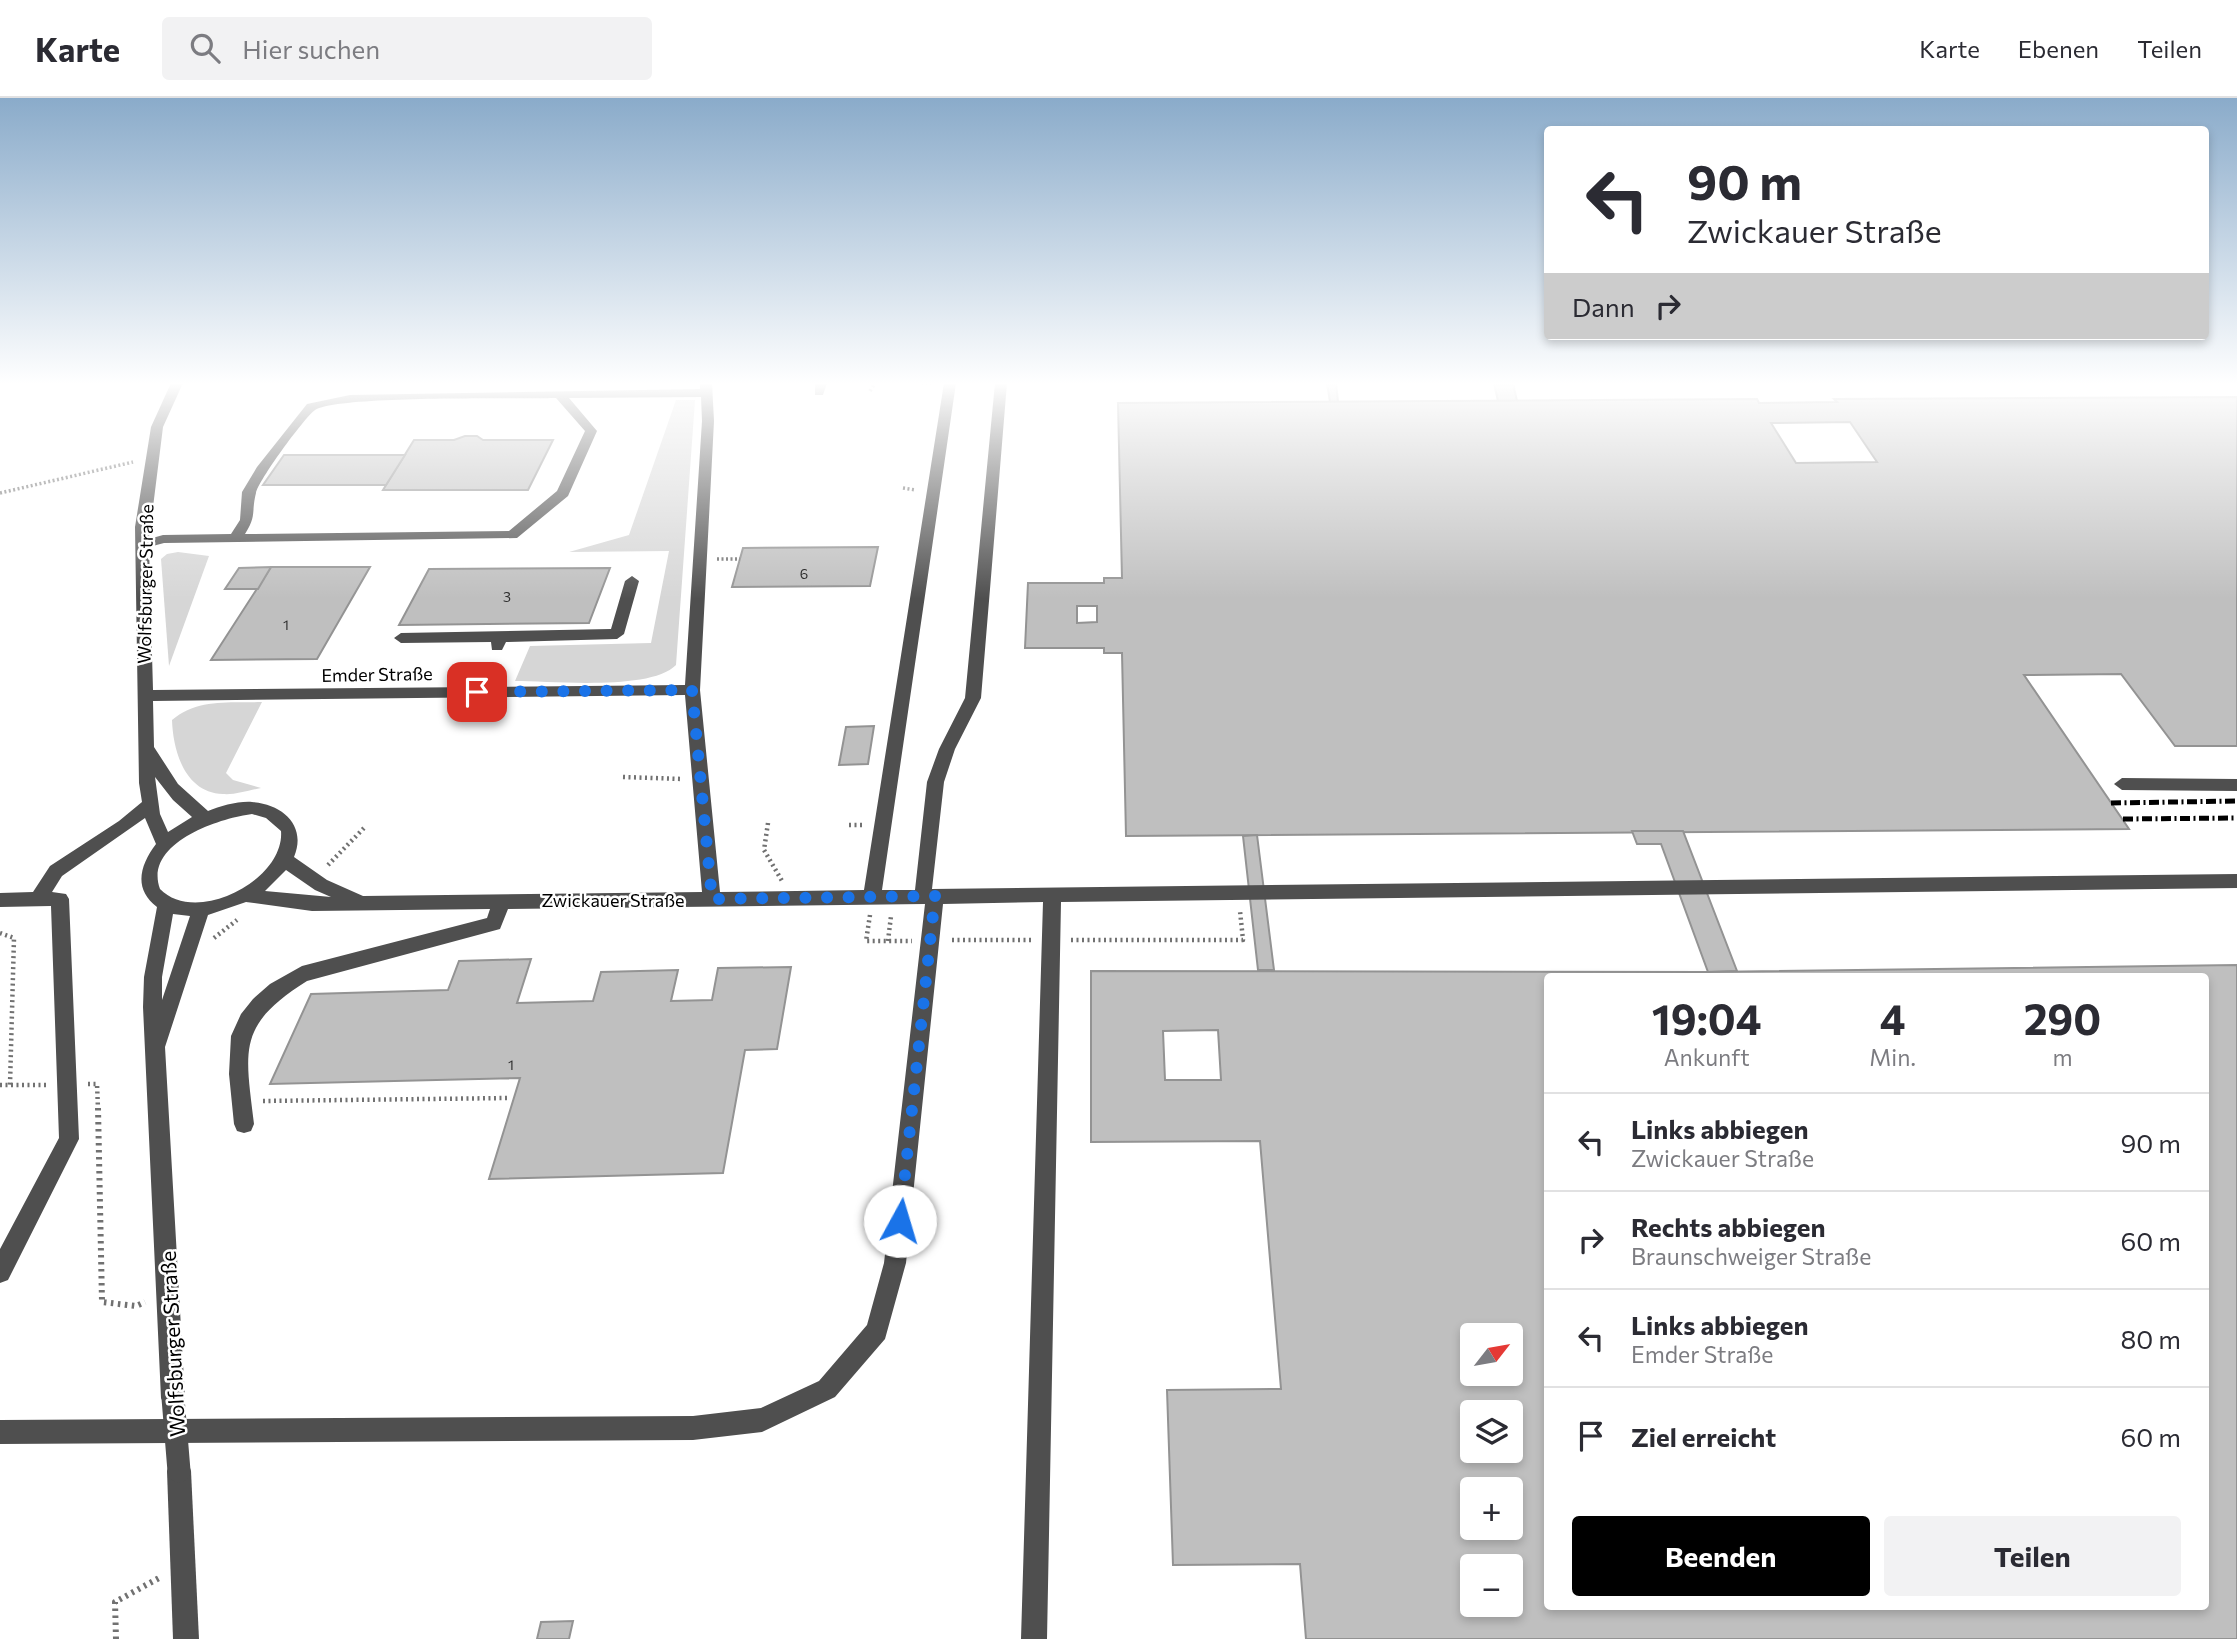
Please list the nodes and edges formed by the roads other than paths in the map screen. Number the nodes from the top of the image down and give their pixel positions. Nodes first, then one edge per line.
1 (152, 455) edge
2 (273, 455) edge
3 (581, 455) edge
4 (706, 455) edge
5 (939, 455) edge
6 (995, 455) edge
7 (235, 538) junction
8 (142, 545) junction
9 (632, 581) dead end
10 (401, 638) dead end
11 (692, 690) junction
12 (145, 696) junction
13 (147, 748) junction
14 (2122, 785) dead end
15 (2237, 785) edge
16 (151, 804) junction
17 (206, 818) junction
18 (165, 845) junction
19 (284, 859) junction
20 (2237, 881) edge
21 (245, 895) junction
22 (1052, 895) junction
23 (921, 896) junction
24 (872, 897) junction
25 (712, 899) junction
26 (0, 900) edge
27 (38, 900) junction
28 (502, 901) junction
29 (363, 902) junction
30 (166, 905) junction
31 (201, 909) junction
32 (157, 1048) junction
33 (244, 1124) dead end
34 (0, 1272) edge
35 (0, 1432) edge
36 (186, 1639) edge
37 (1034, 1639) edge

1 - 8 street, Wolfsburger Straße
2 - 7 street
3 - 7 street
4 - 11 street
5 - 24 street
6 - 23 street
7 - 8 street
8 - 12 street, Wolfsburger Straße
9 - 10 street
11 - 12 street, Emder Straße
11 - 25 street
12 - 13 street, Wolfsburger Straße
13 - 16 street, Wolfsburger Straße
13 - 17 street, Wolfsburger Straße
14 - 15 street
16 - 18 street, Wolfsburger Straße
16 - 27 street
17 - 18 street
17 - 19 street
18 - 30 street
19 - 21 street
19 - 29 street, Zwickauer Straße
20 - 22 street, Zwickauer Straße
21 - 29 street, Zwickauer Straße
21 - 31 street
22 - 23 street, Zwickauer Straße
22 - 37 street
23 - 24 street, Zwickauer Straße
23 - 35 street
24 - 25 street, Zwickauer Straße
25 - 28 street, Zwickauer Straße
26 - 27 street
27 - 34 street
28 - 29 street, Zwickauer Straße
28 - 33 street
30 - 31 street
30 - 32 street, Wolfsburger Straße
31 - 32 street, Wolfsburger Straße
32 - 36 street, Wolfsburger Straße, bridge

